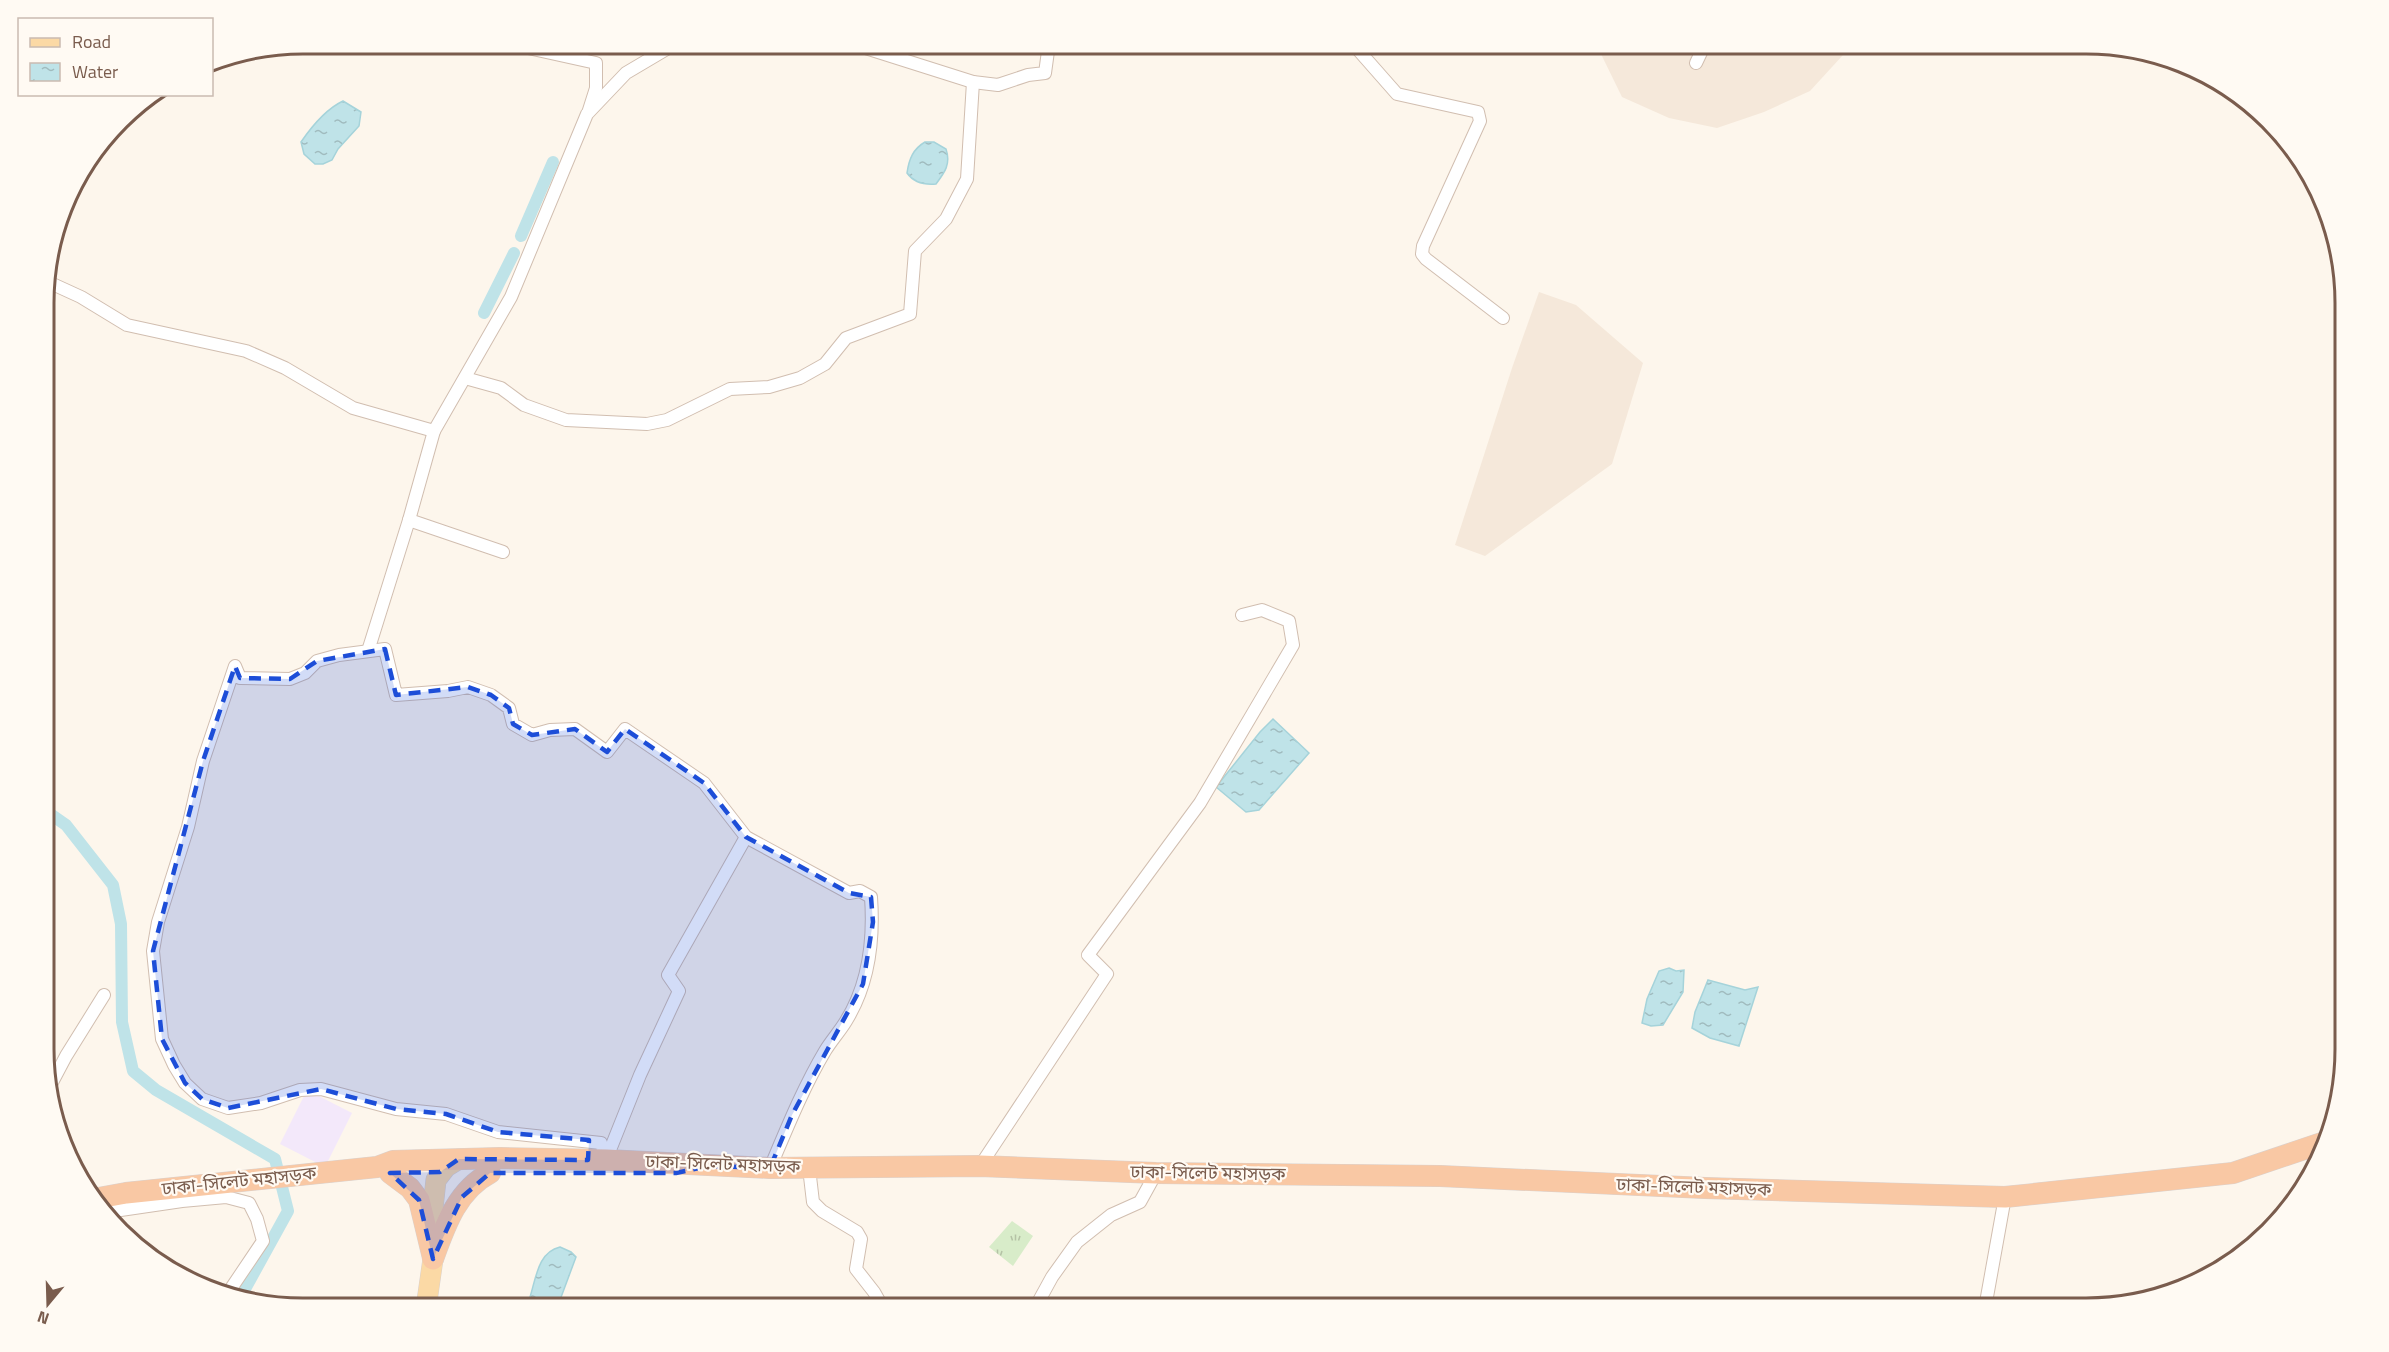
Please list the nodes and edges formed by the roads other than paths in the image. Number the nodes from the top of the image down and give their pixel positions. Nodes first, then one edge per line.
1 (555, 54) edge
2 (658, 54) edge
3 (885, 54) edge
4 (1048, 54) edge
5 (1362, 54) edge
6 (1701, 54) edge
7 (1696, 63) dead end
8 (973, 82) junction
9 (587, 114) junction
10 (55, 285) edge
11 (1503, 318) dead end
12 (465, 378) junction
13 (434, 431) junction
14 (409, 519) junction
15 (502, 552) dead end
16 (1242, 615) dead end
17 (368, 651) junction
18 (746, 837) junction
19 (104, 995) dead end
20 (56, 1076) edge
21 (2315, 1145) edge
22 (606, 1160) junction
23 (435, 1166) junction
24 (708, 1166) junction
25 (980, 1166) junction
26 (770, 1168) junction
27 (809, 1168) junction
28 (383, 1170) junction
29 (490, 1173) junction
30 (1156, 1173) junction
31 (102, 1197) edge
32 (2005, 1197) junction
33 (114, 1211) edge
34 (434, 1249) junction
35 (231, 1288) edge
36 (427, 1298) edge
37 (877, 1298) edge
38 (1040, 1298) edge
39 (1987, 1298) edge

1 - 9 street
2 - 9 street
3 - 8 street
4 - 8 street
5 - 11 street
6 - 7 street
8 - 12 street
9 - 12 street
10 - 13 street
12 - 13 street
13 - 14 street
14 - 15 street
14 - 17 street
16 - 25 street
17 - 18 street
17 - 22 street
18 - 22 street
18 - 26 street
19 - 20 street
21 - 32 highway, ঢাকা-সিলেট মহাসড়ক
22 - 23 highway, ঢাকা-সিলেট মহাসড়ক
22 - 24 highway, ঢাকা-সিলেট মহাসড়ক
23 - 28 highway, ঢাকা-সিলেট মহাসড়ক
23 - 29 highway
23 - 34 main road
24 - 26 highway, ঢাকা-সিলেট মহাসড়ক
24 - 29 highway
25 - 27 highway, ঢাকা-সিলেট মহাসড়ক
25 - 30 highway, ঢাকা-সিলেট মহাসড়ক
26 - 27 highway, ঢাকা-সিলেট মহাসড়ক
27 - 37 street
28 - 31 highway, ঢাকা-সিলেট মহাসড়ক
28 - 34 highway
29 - 34 highway
30 - 32 highway, ঢাকা-সিলেট মহাসড়ক
30 - 38 street
32 - 39 street
33 - 35 street
34 - 36 main road

